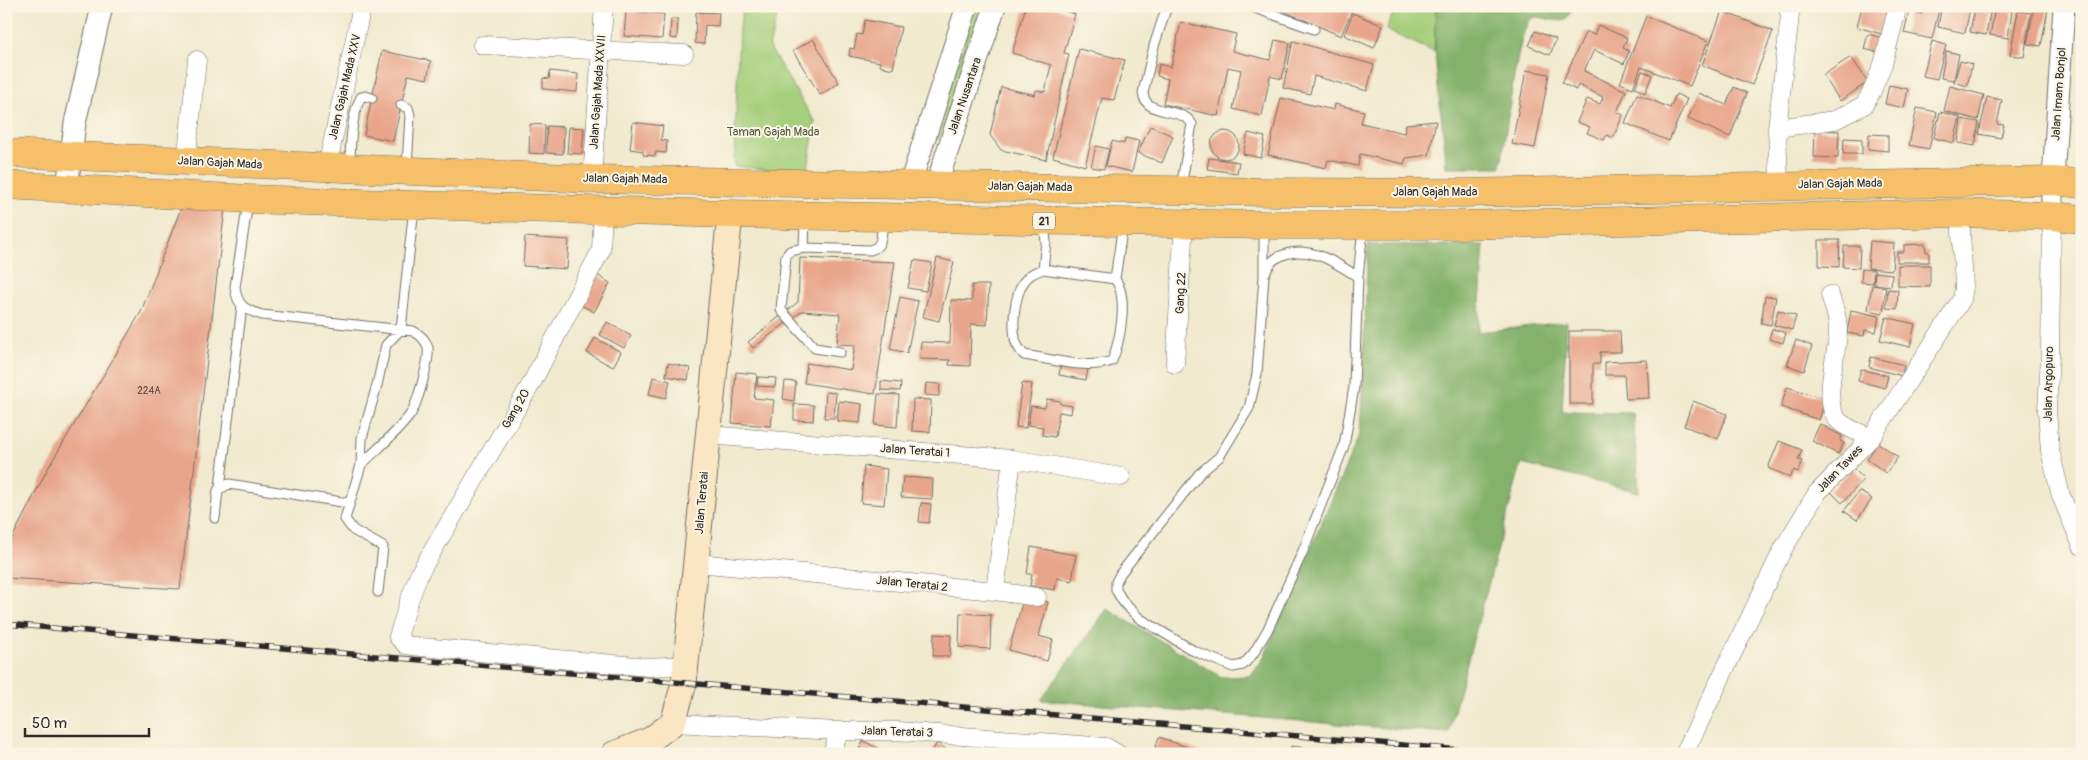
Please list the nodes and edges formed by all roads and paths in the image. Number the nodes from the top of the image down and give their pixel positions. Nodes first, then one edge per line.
1 (102, 6) edge
2 (362, 6) edge
3 (604, 6) edge
4 (967, 6) edge
5 (995, 6) edge
6 (1167, 6) edge
7 (1248, 6) edge
8 (1787, 6) edge
9 (1898, 6) edge
10 (2064, 6) edge
11 (1314, 29) dead end
12 (482, 45) dead end
13 (600, 51) junction
14 (684, 54) dead end
15 (197, 60) dead end
16 (372, 98) dead end
17 (401, 105) dead end
18 (1777, 128) junction
19 (6, 153) edge
20 (70, 156) junction
21 (186, 162) junction
22 (338, 168) junction
23 (407, 171) junction
24 (592, 179) junction
25 (2054, 181) junction
26 (2082, 184) edge
27 (6, 185) edge
28 (923, 185) junction
29 (1779, 185) junction
30 (66, 188) junction
31 (1650, 188) junction
32 (1180, 190) junction
33 (249, 199) junction
34 (414, 205) junction
35 (603, 210) junction
36 (730, 214) junction
37 (1960, 214) junction
38 (805, 216) junction
39 (2052, 216) junction
40 (884, 217) junction
41 (2082, 219) edge
42 (1650, 220) junction
43 (1044, 221) junction
44 (1123, 222) junction
45 (1184, 223) junction
46 (1264, 224) junction
47 (1363, 226) junction
48 (804, 248) junction
49 (1043, 270) junction
50 (1264, 276) junction
51 (1358, 276) junction
52 (1115, 279) junction
53 (1830, 294) dead end
54 (242, 306) junction
55 (401, 329) junction
56 (840, 352) dead end
57 (1175, 364) dead end
58 (708, 435) junction
59 (1871, 438) junction
60 (1012, 459) junction
61 (361, 465) junction
62 (1121, 477) dead end
63 (220, 487) junction
64 (348, 503) junction
65 (216, 518) dead end
66 (2082, 546) edge
67 (697, 563) junction
68 (995, 591) junction
69 (378, 592) dead end
70 (1037, 597) dead end
71 (685, 665) junction
72 (672, 723) junction
73 (840, 730) junction
74 (614, 754) edge
75 (832, 754) edge
76 (1118, 754) edge
77 (1684, 754) edge

1 - 20 street
2 - 22 street, Jalan Gajah Mada XXV
3 - 13 street, Jalan Gajah Mada XXVII
4 - 28 street, Jalan Nusantara
5 - 28 street, Jalan Nusantara
6 - 32 lane
7 - 11 lane
8 - 18 street
9 - 18 street
10 - 25 street, Jalan Imam Bonjol
12 - 13 street
13 - 14 street
13 - 24 street, Jalan Gajah Mada XXVII
15 - 21 street
16 - 22 lane
17 - 23 lane
18 - 29 street
19 - 20 highway, Jalan Gajah Mada
20 - 21 highway, Jalan Gajah Mada
20 - 30 street
21 - 22 highway, Jalan Gajah Mada
22 - 23 highway, Jalan Gajah Mada
23 - 24 highway, Jalan Gajah Mada
24 - 28 highway, Jalan Gajah Mada
25 - 26 highway, Jalan Gajah Mada
25 - 29 highway, Jalan Gajah Mada
25 - 39 street
27 - 30 highway, 21
28 - 32 highway, Jalan Gajah Mada
29 - 31 highway, Jalan Gajah Mada
30 - 33 highway, 21
31 - 32 highway, Jalan Gajah Mada
31 - 42 highway
33 - 34 highway, 21
33 - 54 lane
34 - 35 highway, 21
34 - 55 lane
35 - 36 highway, 21
35 - 71 street, Gang 20
36 - 38 highway, 21
36 - 58 main road, Jalan Teratai
37 - 39 highway, 21
37 - 42 highway, 21
37 - 59 street, Jalan Tawes
38 - 40 highway, 21
38 - 48 lane
39 - 41 highway, 21
39 - 66 street, Jalan Argopuro
40 - 43 highway, 21
40 - 48 lane
42 - 47 highway, 21
43 - 44 highway, 21
43 - 49 lane
44 - 45 highway, 21
44 - 52 lane
45 - 46 highway, 21
45 - 57 street, Gang 22
46 - 47 highway, 21
46 - 50 lane
47 - 51 lane
48 - 56 lane
49 - 52 lane
49 - 52 lane
50 - 51 lane
50 - 51 lane
53 - 59 street
54 - 55 lane
54 - 63 lane
55 - 61 lane
55 - 61 lane
58 - 60 street, Jalan Teratai 1
58 - 67 main road, Jalan Teratai
59 - 77 street, Jalan Tawes
60 - 62 street, Jalan Teratai 1
60 - 68 street
61 - 64 lane
63 - 64 lane
63 - 65 lane
64 - 69 lane
67 - 68 street, Jalan Teratai 2
67 - 71 main road, Jalan Teratai
68 - 70 street, Jalan Teratai 2
71 - 72 main road, Jalan Teratai
72 - 73 street, Jalan Teratai 3
72 - 74 main road
73 - 75 street
73 - 76 street, Jalan Teratai 3

